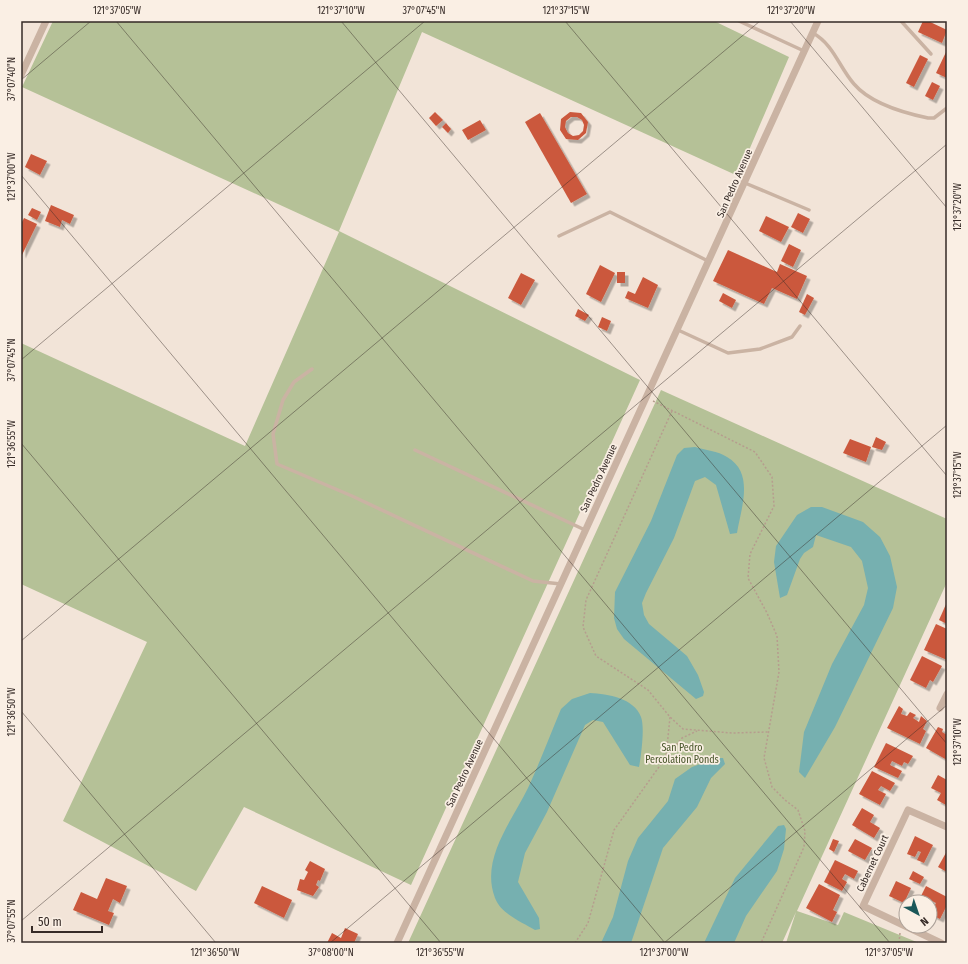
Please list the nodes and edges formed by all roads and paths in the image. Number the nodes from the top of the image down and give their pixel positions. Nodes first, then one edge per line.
1 (46, 21) edge
2 (740, 21) edge
3 (818, 21) edge
4 (901, 21) edge
5 (813, 33) junction
6 (804, 51) junction
7 (931, 54) dead end
8 (21, 75) edge
9 (947, 108) edge
10 (745, 183) junction
11 (809, 210) dead end
12 (559, 236) dead end
13 (709, 262) junction
14 (800, 326) dead end
15 (678, 330) junction
16 (312, 369) dead end
17 (645, 399) junction
18 (672, 411) junction
19 (415, 450) dead end
20 (585, 530) junction
21 (561, 584) junction
22 (947, 694) edge
23 (940, 708) dead end
24 (670, 717) junction
25 (697, 731) junction
26 (768, 732) junction
27 (666, 757) junction
28 (947, 827) edge
29 (898, 924) edge
30 (921, 934) edge
31 (397, 943) edge
32 (575, 943) edge
33 (761, 943) edge
34 (941, 943) edge

1 - 8 street
2 - 6 lane
3 - 5 street, San Pedro Avenue
4 - 7 lane
5 - 6 street, San Pedro Avenue
5 - 9 lane
6 - 10 street, San Pedro Avenue
10 - 11 lane
10 - 13 street, San Pedro Avenue
12 - 13 lane
13 - 15 street, San Pedro Avenue
14 - 15 lane
15 - 17 street, San Pedro Avenue
16 - 21 lane
17 - 18 path
17 - 20 street, San Pedro Avenue
18 - 24 path
18 - 26 path
19 - 20 lane
20 - 21 street, San Pedro Avenue
21 - 31 street, San Pedro Avenue
22 - 23 street
24 - 25 path
24 - 27 path
25 - 26 path
25 - 27 path
26 - 33 path
27 - 32 path
28 - 29 street, Cabernet Court
30 - 34 street, Cabernet Court

